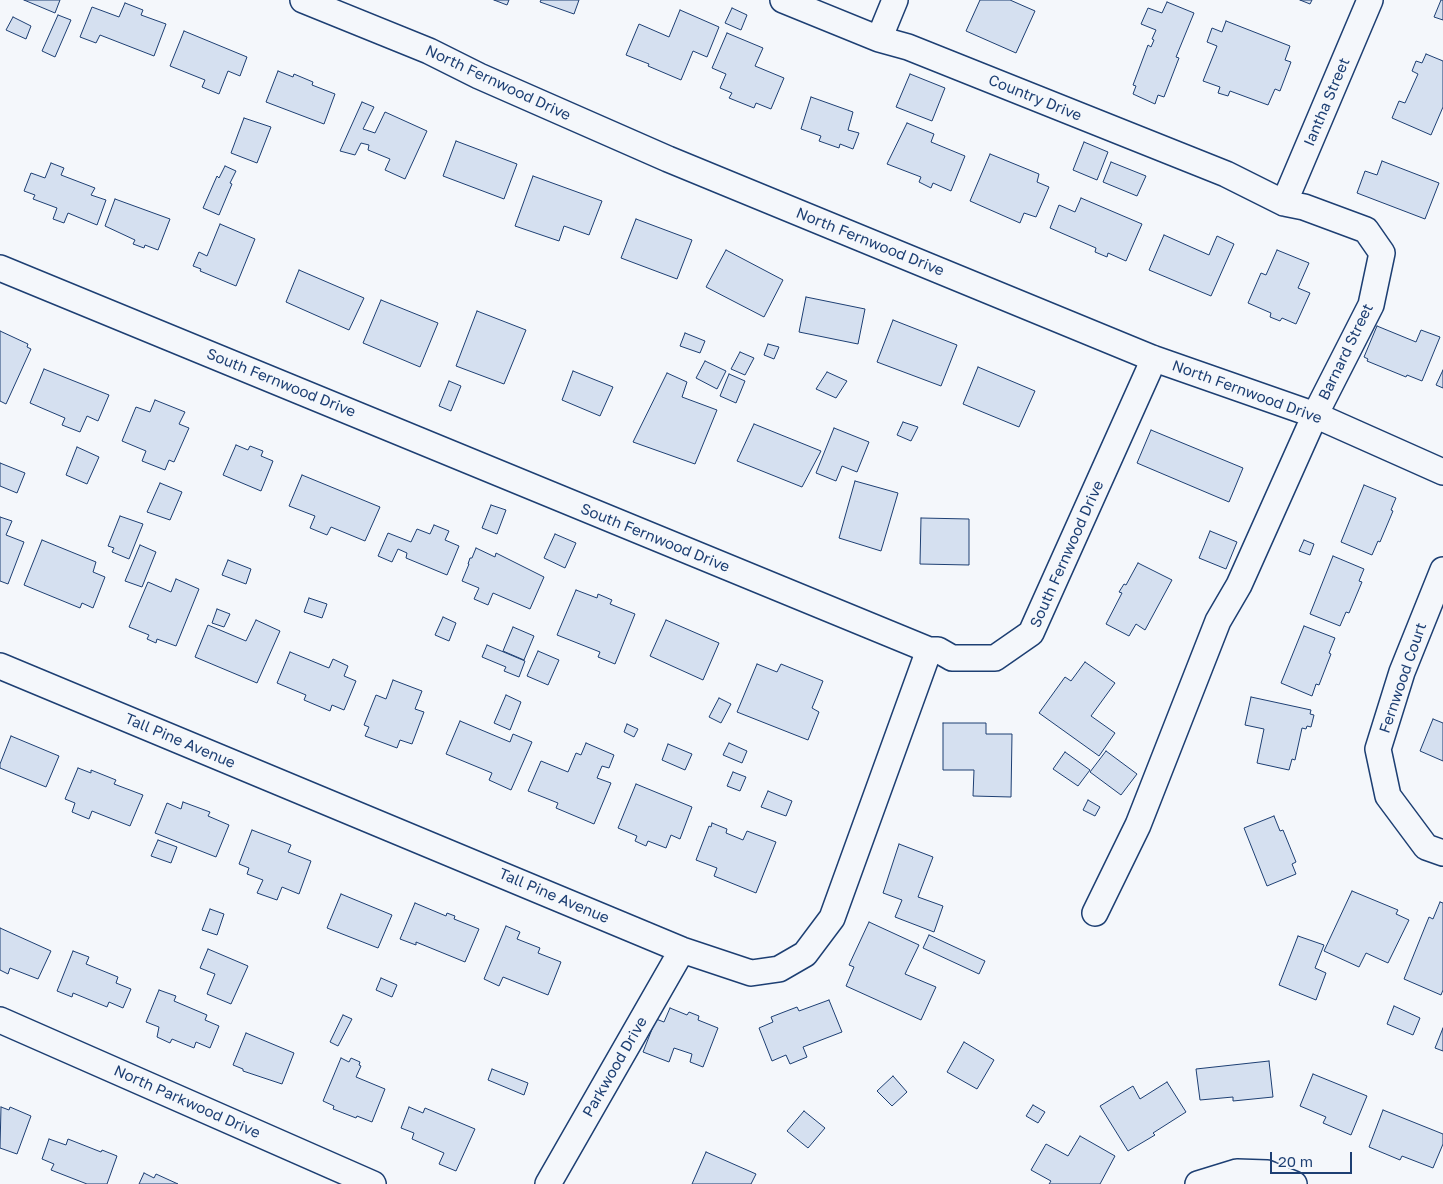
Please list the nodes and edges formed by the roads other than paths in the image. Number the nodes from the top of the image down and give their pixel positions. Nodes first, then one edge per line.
1 (303, 0) edge
2 (783, 0) edge
3 (895, 0) edge
4 (1370, 0) edge
5 (879, 39) junction
6 (1284, 203) junction
7 (0, 268) edge
8 (1152, 358) junction
9 (1316, 416) junction
10 (1443, 472) edge
11 (1443, 570) edge
12 (929, 650) junction
13 (0, 666) edge
14 (1443, 853) edge
15 (1095, 913) dead end
16 (682, 950) junction
17 (0, 1020) edge
18 (373, 1184) edge
19 (548, 1184) edge
20 (1198, 1184) edge
21 (1294, 1184) edge

1 - 8 street, North Fernwood Drive
2 - 5 street, Country Drive
3 - 5 street
4 - 6 street, Iantha Street
5 - 6 street, Country Drive
6 - 9 street, Barnard Street
7 - 12 street, South Fernwood Drive
8 - 9 street, North Fernwood Drive
8 - 12 street, South Fernwood Drive
9 - 10 street, North Fernwood Drive
9 - 15 street, Barnard Street
11 - 14 street, Fernwood Court
12 - 16 street, Tall Pine Avenue
13 - 16 street, Tall Pine Avenue
16 - 19 street, Parkwood Drive
17 - 18 street, North Parkwood Drive
20 - 21 street

